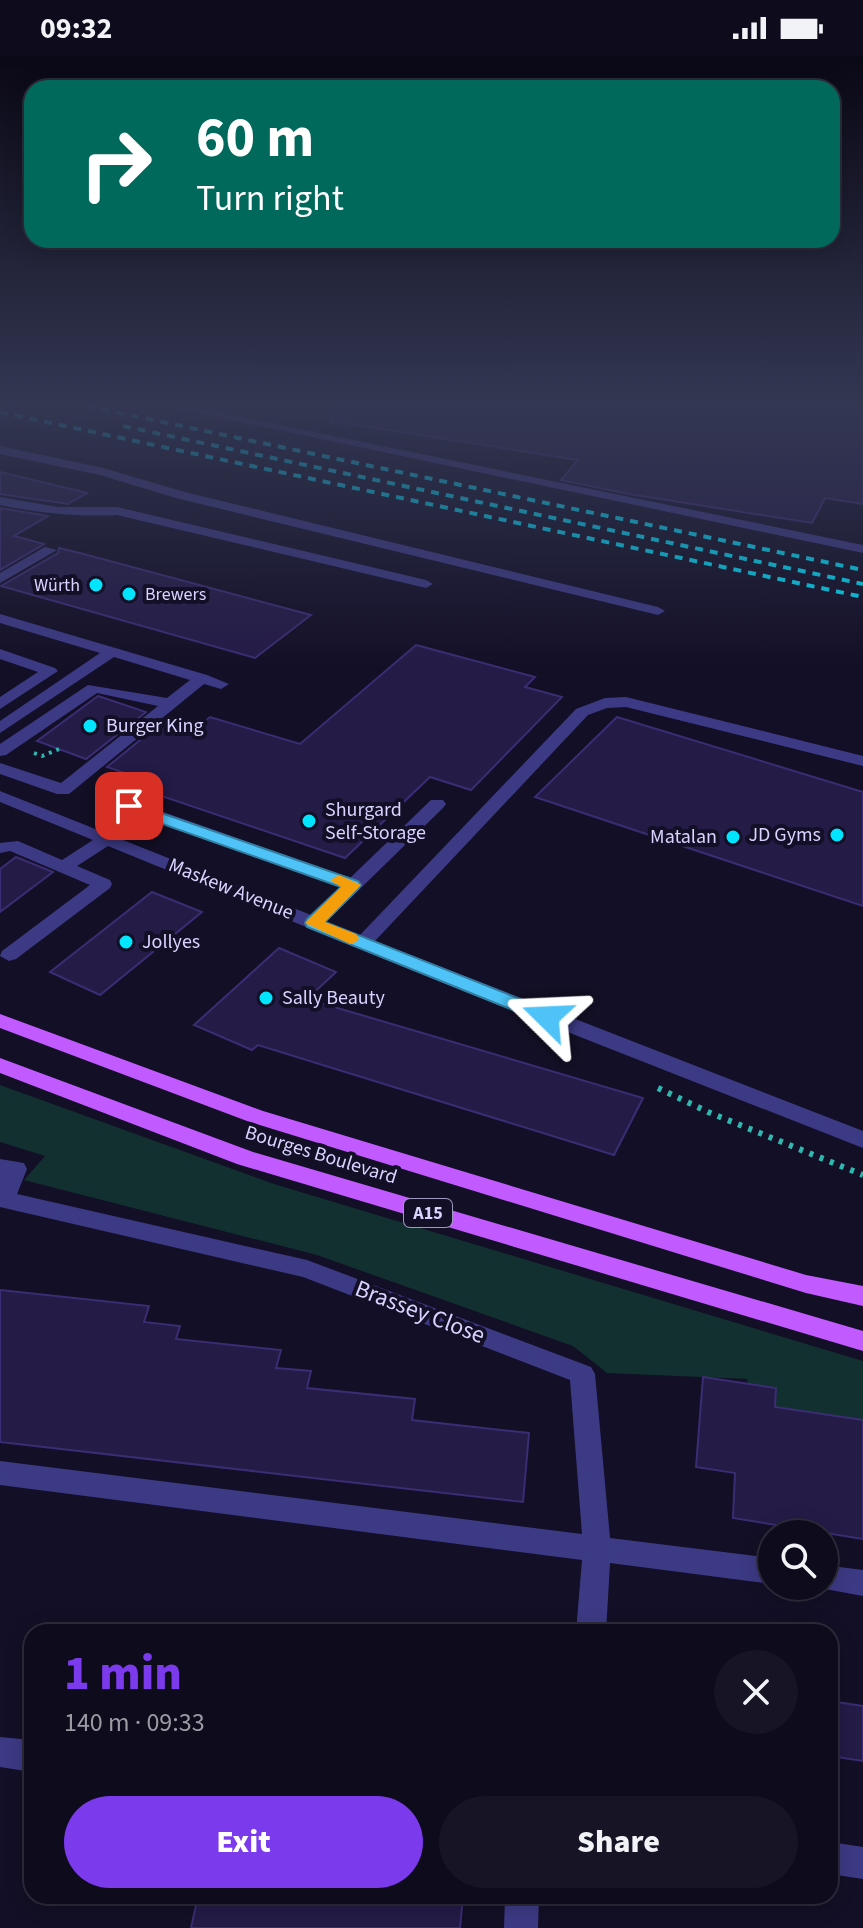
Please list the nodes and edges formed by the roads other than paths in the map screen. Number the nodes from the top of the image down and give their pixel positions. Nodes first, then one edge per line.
1 (175, 493) edge
2 (594, 493) edge
3 (0, 501) edge
4 (863, 549) edge
5 (50, 550) dead end
6 (0, 579) edge
7 (426, 584) dead end
8 (658, 611) dead end
9 (0, 618) edge
10 (33, 628) junction
11 (0, 651) edge
12 (112, 651) junction
13 (202, 678) junction
14 (221, 684) dead end
15 (0, 704) edge
16 (172, 704) junction
17 (0, 728) edge
18 (0, 751) edge
19 (863, 761) edge
20 (0, 768) edge
21 (0, 796) edge
22 (437, 804) dead end
23 (129, 806) dead end
24 (107, 839) junction
25 (0, 848) edge
26 (66, 865) junction
27 (352, 885) junction
28 (314, 923) junction
29 (363, 943) junction
30 (9, 955) dead end
31 (0, 1021) edge
32 (0, 1065) edge
33 (863, 1140) edge
34 (0, 1167) edge
35 (1, 1199) edge
36 (863, 1296) edge
37 (863, 1341) edge
38 (0, 1473) edge
39 (597, 1549) junction
40 (758, 1569) edge
41 (838, 1580) edge
42 (863, 1583) edge
43 (592, 1624) edge
44 (0, 1752) edge
45 (24, 1755) edge
46 (838, 1859) edge
47 (863, 1863) edge
48 (522, 1904) edge
49 (521, 1928) edge

1 - 8 street
2 - 4 street
3 - 7 street
5 - 6 street
9 - 10 street
10 - 11 street
10 - 12 street
11 - 15 street
12 - 13 street
12 - 17 street
13 - 14 street
13 - 16 street
16 - 18 street
16 - 20 street
19 - 29 street
21 - 24 street, Maskew Avenue
22 - 27 street
23 - 27 street
24 - 26 street
24 - 28 street, Maskew Avenue
25 - 26 street
26 - 30 street
27 - 28 street
28 - 29 street, Maskew Avenue
29 - 33 street, Maskew Avenue
31 - 36 main road, Bourges Boulevard / A15
32 - 37 main road, Bourges Boulevard / A15
34 - 35 street, Brassey Close
35 - 39 street, Brassey Close
38 - 39 street
39 - 40 street
39 - 43 street, Brassey Close
41 - 42 street
44 - 45 street
46 - 47 street
48 - 49 street

